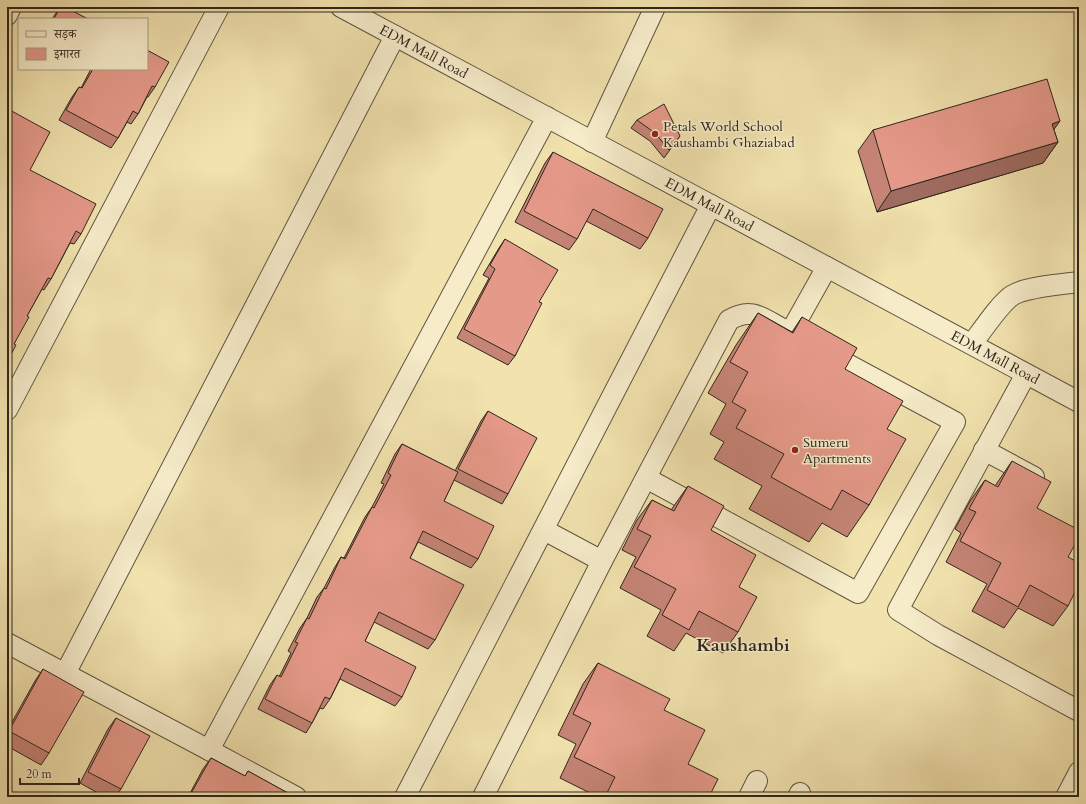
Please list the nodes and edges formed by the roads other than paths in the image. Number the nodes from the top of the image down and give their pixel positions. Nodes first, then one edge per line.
1 (11, 7) edge
2 (219, 7) edge
3 (340, 7) edge
4 (655, 7) edge
5 (7, 15) edge
6 (395, 36) junction
7 (547, 118) junction
8 (592, 142) junction
9 (711, 205) junction
10 (827, 267) junction
11 (1079, 282) edge
12 (802, 339) junction
13 (972, 344) junction
14 (1026, 374) junction
15 (1079, 402) edge
16 (7, 410) edge
17 (984, 450) junction
18 (646, 478) junction
19 (1045, 483) edge
20 (544, 530) junction
21 (602, 561) junction
22 (7, 643) edge
23 (65, 674) junction
24 (1079, 711) edge
25 (209, 750) junction
26 (1079, 772) edge
27 (296, 797) edge
28 (405, 797) edge
29 (483, 797) edge
30 (1066, 797) edge

1 - 5 street
2 - 16 street
3 - 6 street, EDM Mall Road
4 - 8 street
6 - 7 street, EDM Mall Road
6 - 23 street
7 - 8 street, EDM Mall Road
7 - 25 street
8 - 9 street, EDM Mall Road
9 - 10 street, EDM Mall Road
9 - 20 street
10 - 12 street
10 - 13 street, EDM Mall Road
11 - 13 street
12 - 18 street
12 - 18 street
13 - 14 street, EDM Mall Road
14 - 15 street, EDM Mall Road
14 - 17 street
17 - 19 street
17 - 24 street
18 - 21 street
20 - 21 street
20 - 28 street
21 - 29 street
22 - 23 street
23 - 25 street
25 - 27 street
26 - 30 street

